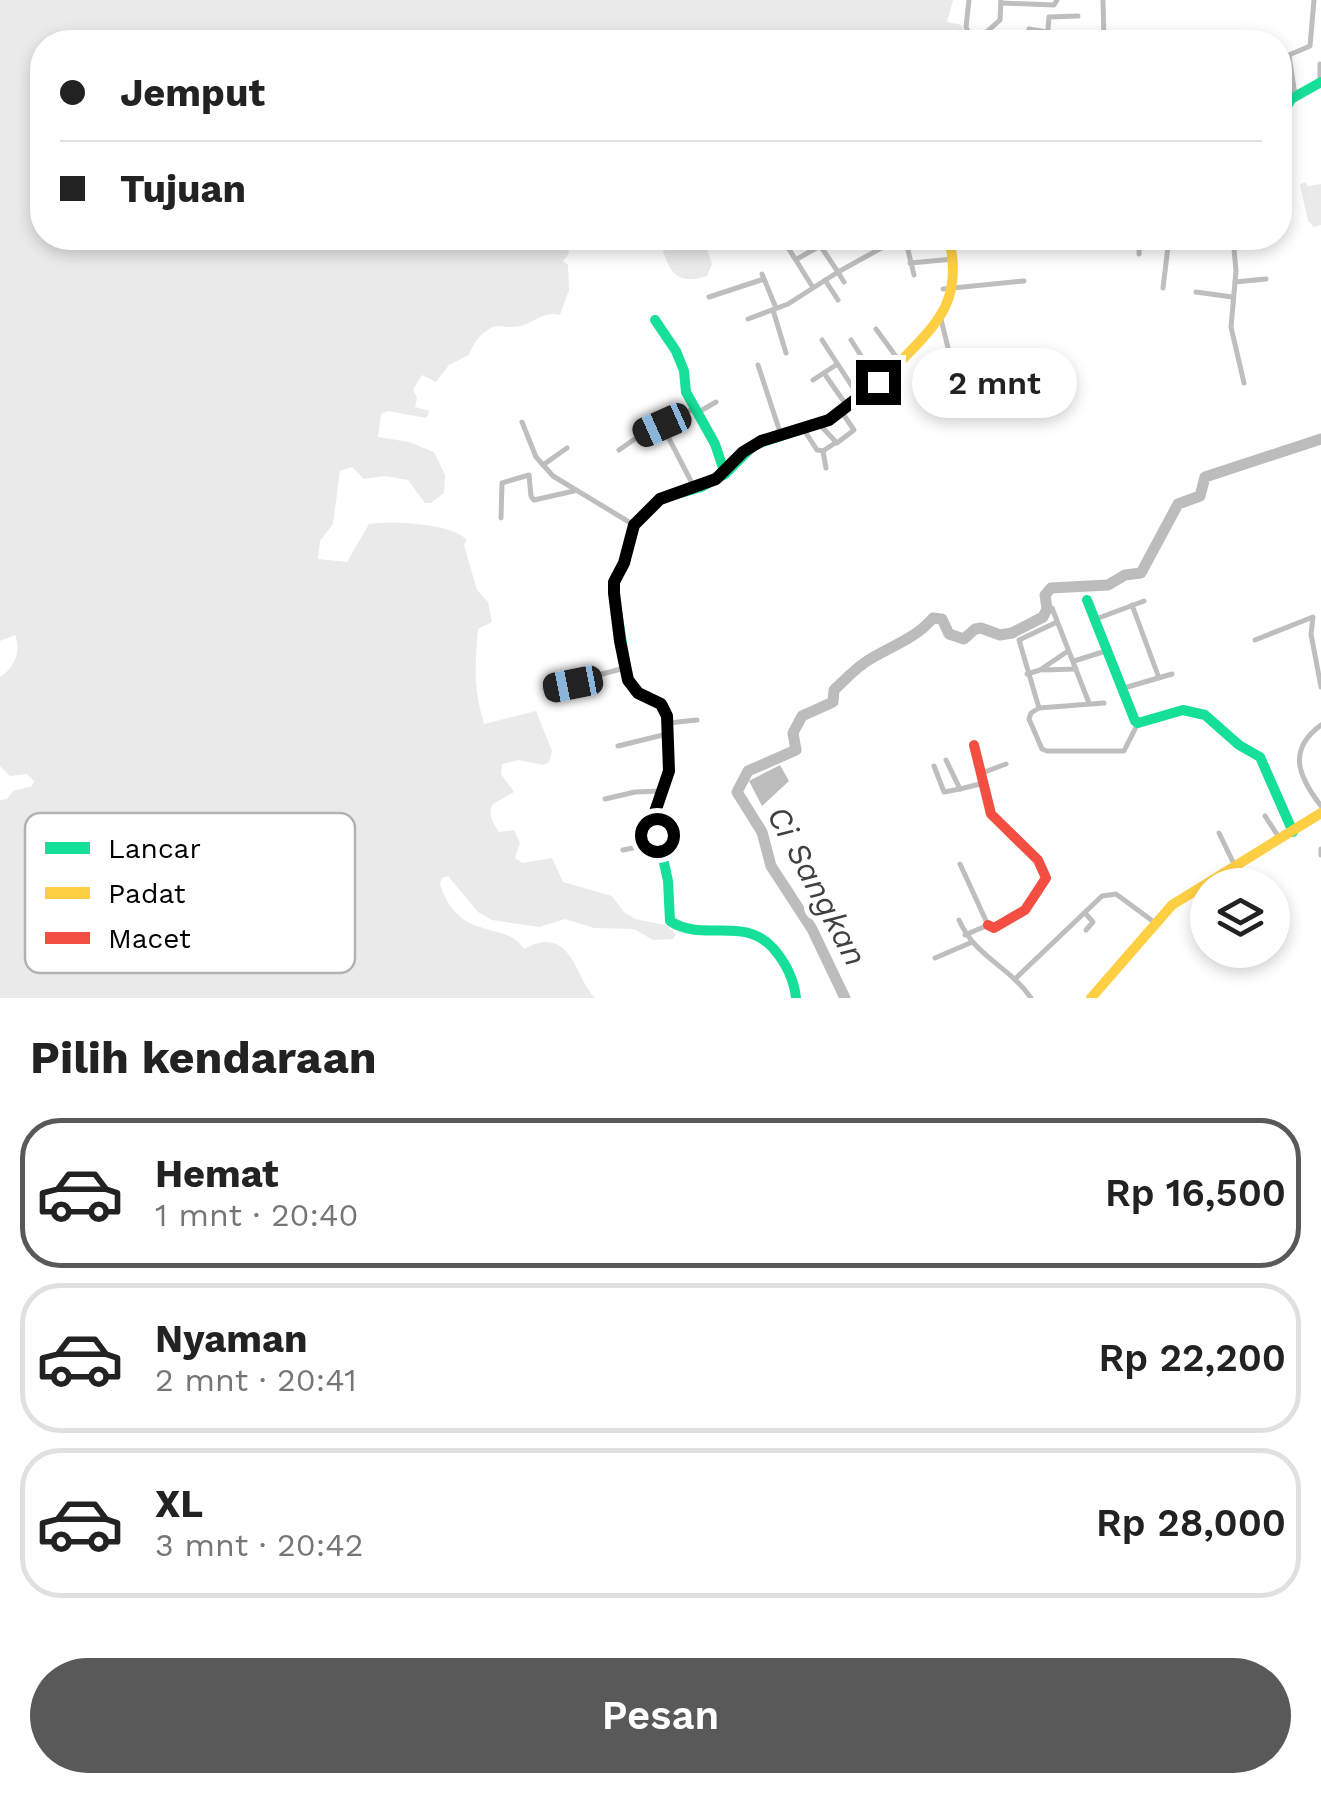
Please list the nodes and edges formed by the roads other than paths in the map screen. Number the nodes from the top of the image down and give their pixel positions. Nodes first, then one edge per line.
1 (969, 0) edge
2 (1057, 0) edge
3 (1103, 0) edge
4 (1314, 0) edge
5 (1001, 2) edge
6 (1030, 2) edge
7 (1078, 16) dead end
8 (1029, 29) dead end
9 (969, 30) edge
10 (990, 30) edge
11 (1035, 30) edge
12 (1047, 30) edge
13 (1104, 30) edge
14 (1292, 54) edge
15 (1320, 64) edge
16 (1321, 82) edge
17 (1292, 99) edge
18 (790, 250) edge
19 (813, 250) edge
20 (824, 250) edge
21 (878, 250) edge
22 (908, 250) edge
23 (951, 250) edge
24 (1139, 250) edge
25 (1168, 250) edge
26 (1234, 250) edge
27 (1139, 254) dead end
28 (796, 259) junction
29 (954, 259) junction
30 (910, 263) junction
31 (838, 272) junction
32 (914, 275) dead end
33 (1266, 279) dead end
34 (825, 280) junction
35 (1024, 281) dead end
36 (844, 282) dead end
37 (1235, 282) junction
38 (812, 286) junction
39 (1163, 288) dead end
40 (948, 289) junction
41 (1196, 292) dead end
42 (710, 297) dead end
43 (1232, 297) junction
44 (838, 300) dead end
45 (774, 309) junction
46 (748, 319) dead end
47 (941, 319) junction
48 (655, 320) dead end
49 (876, 330) dead end
50 (822, 340) dead end
51 (851, 340) dead end
52 (786, 353) dead end
53 (932, 358) dead end
54 (900, 362) junction
55 (758, 364) dead end
56 (836, 365) junction
57 (826, 376) dead end
58 (813, 380) dead end
59 (878, 382) junction
60 (1244, 382) dead end
61 (859, 397) junction
62 (716, 402) dead end
63 (844, 409) junction
64 (695, 411) junction
65 (522, 422) dead end
66 (662, 425) junction
67 (820, 425) junction
68 (804, 430) junction
69 (781, 435) junction
70 (835, 443) junction
71 (567, 448) dead end
72 (619, 450) dead end
73 (824, 451) junction
74 (543, 465) junction
75 (826, 468) dead end
76 (725, 474) junction
77 (695, 488) junction
78 (574, 491) junction
79 (501, 518) dead end
80 (634, 525) junction
81 (1087, 600) dead end
82 (1144, 600) dead end
83 (1132, 605) junction
84 (1052, 608) dead end
85 (1096, 619) junction
86 (1057, 622) junction
87 (1255, 640) dead end
88 (1069, 650) junction
89 (1109, 650) junction
90 (1074, 661) junction
91 (625, 668) junction
92 (1076, 669) junction
93 (1040, 670) junction
94 (1027, 674) junction
95 (1172, 674) dead end
96 (1159, 678) junction
97 (1321, 687) edge
98 (1124, 688) junction
99 (545, 689) dead end
100 (1090, 704) junction
101 (1104, 704) dead end
102 (1038, 708) junction
103 (696, 720) dead end
104 (1138, 723) junction
105 (1321, 725) edge
106 (669, 728) junction
107 (974, 745) dead end
108 (618, 746) dead end
109 (946, 760) dead end
110 (1006, 764) dead end
111 (934, 766) dead end
112 (983, 778) junction
113 (960, 790) junction
114 (663, 792) junction
115 (604, 799) dead end
116 (1320, 813) edge
117 (1266, 816) dead end
118 (1293, 832) junction
119 (1218, 833) dead end
120 (1280, 840) junction
121 (658, 842) junction
122 (623, 850) dead end
123 (960, 864) dead end
124 (1236, 866) junction
125 (1082, 916) junction
126 (959, 920) dead end
127 (1067, 921) dead end
128 (1154, 922) junction
129 (988, 926) junction
130 (1086, 930) dead end
131 (965, 935) junction
132 (970, 942) junction
133 (935, 958) dead end
134 (1016, 979) junction
135 (796, 998) edge
136 (1031, 998) edge
137 (1091, 998) edge

1 - 9 street
2 - 6 street
3 - 13 street
4 - 14 street
5 - 6 street
5 - 10 street
7 - 12 street
8 - 11 street
15 - 16 street
16 - 17 street
18 - 28 street
19 - 28 street
20 - 31 street
21 - 31 street
22 - 30 street
23 - 29 street
24 - 27 street
25 - 39 street
26 - 37 street
28 - 38 street
29 - 30 street
29 - 40 street
30 - 32 street
31 - 34 street
31 - 36 street
33 - 37 street
34 - 38 street
34 - 44 street
35 - 40 street
37 - 43 street
38 - 45 street
40 - 47 street
41 - 43 street
42 - 45 street
43 - 60 street
45 - 46 street
45 - 52 street
47 - 53 street
47 - 54 street
48 - 64 street
49 - 54 street
50 - 56 street
51 - 59 street
54 - 59 street
55 - 69 street
56 - 58 street
56 - 61 street
57 - 63 street
59 - 61 street
61 - 63 street
62 - 64 street
63 - 67 street
63 - 70 street
64 - 66 street
64 - 76 street
65 - 74 street
66 - 72 street
66 - 77 street
67 - 68 street
67 - 70 street
68 - 69 street
68 - 73 street
69 - 76 street
70 - 73 street
71 - 74 street
73 - 75 street
74 - 78 street
76 - 77 street
77 - 80 street
78 - 79 street
78 - 80 street
80 - 91 street
81 - 85 street
82 - 83 street
83 - 85 street
83 - 96 street
84 - 86 street
85 - 89 street
86 - 88 street
86 - 94 street
87 - 97 street
88 - 90 street
88 - 93 street
89 - 90 street
89 - 98 street
90 - 92 street
91 - 99 street
91 - 106 street
92 - 93 street
92 - 100 street
93 - 94 street
94 - 102 street
95 - 96 street
96 - 98 street
98 - 104 street
100 - 101 street
100 - 102 street
102 - 104 street
103 - 106 street
104 - 118 street
105 - 116 street
106 - 108 street
106 - 114 street
107 - 112 street
109 - 113 street
110 - 112 street
111 - 113 street
112 - 113 street
112 - 129 street
114 - 115 street
114 - 121 street
116 - 118 street
117 - 120 street
118 - 120 street
119 - 124 street
120 - 124 street
121 - 122 street
121 - 135 street
123 - 129 street
124 - 128 street
125 - 127 street
125 - 128 street
125 - 130 street
125 - 134 street
126 - 131 street
128 - 137 street
129 - 131 street
131 - 132 street
132 - 133 street
132 - 134 street
134 - 136 street

